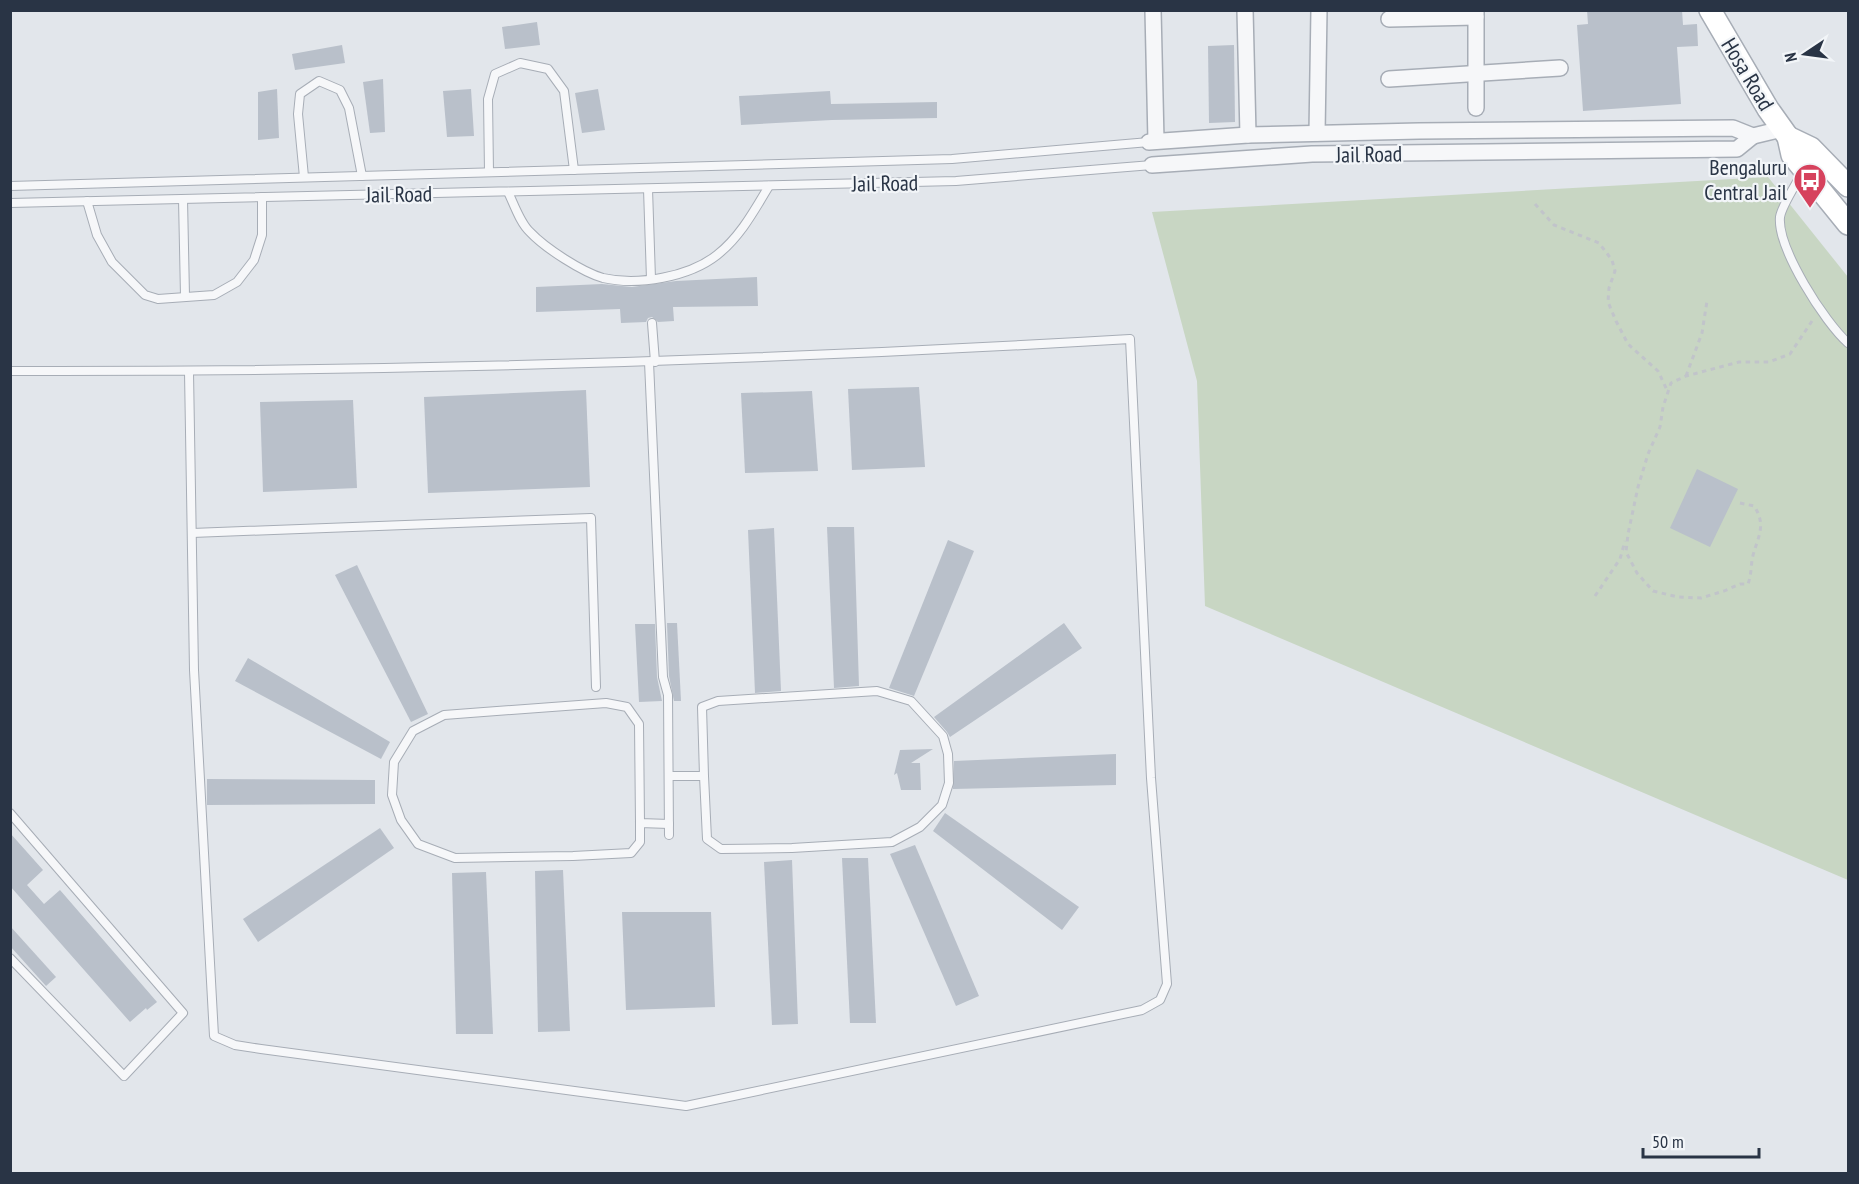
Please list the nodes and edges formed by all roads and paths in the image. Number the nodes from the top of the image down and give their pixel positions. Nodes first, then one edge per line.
1 (1154, 10) edge
2 (1245, 10) edge
3 (1319, 10) edge
4 (1710, 10) edge
5 (1476, 14) edge
6 (1389, 19) dead end
7 (1560, 69) dead end
8 (1476, 74) junction
9 (1389, 79) dead end
10 (1476, 108) dead end
11 (1317, 133) junction
12 (1785, 133) junction
13 (1248, 135) junction
14 (1753, 136) junction
15 (1153, 141) junction
16 (1152, 165) joint
17 (574, 170) junction
18 (1804, 170) junction
19 (489, 172) junction
20 (362, 176) junction
21 (304, 177) junction
22 (10, 186) edge
23 (769, 186) junction
24 (1848, 186) edge
25 (648, 189) junction
26 (508, 192) junction
27 (262, 197) junction
28 (183, 199) junction
29 (87, 201) junction
30 (10, 203) edge
31 (1535, 204) dead end
32 (1848, 224) edge
33 (651, 279) junction
34 (185, 296) junction
35 (1707, 301) dead end
36 (1819, 309) junction
37 (652, 323) dead end
38 (1848, 343) edge
39 (652, 362) junction
40 (10, 371) edge
41 (189, 372) junction
42 (1686, 376) junction
43 (1668, 392) junction
44 (1740, 503) dead end
45 (192, 533) junction
46 (1628, 534) junction
47 (1595, 596) dead end
48 (596, 687) dead end
49 (669, 776) junction
50 (704, 776) junction
51 (10, 813) edge
52 (640, 823) junction
53 (669, 824) junction
54 (669, 835) dead end
55 (10, 958) edge

1 - 15 street
2 - 13 street
3 - 11 street
4 - 12 main road, Hosa Road
5 - 6 street
5 - 8 street
7 - 8 street
8 - 9 street
8 - 10 street
11 - 13 street
11 - 14 street
12 - 14 street, Jail Road
12 - 18 main road, Hosa Road
12 - 24 main road, Hosa Road
13 - 15 street
14 - 16 street, Jail Road
15 - 17 lane
16 - 23 lane, Jail Road
17 - 19 lane
17 - 19 lane
18 - 32 main road, Hosa Road
18 - 36 lane
19 - 20 lane
20 - 21 lane
20 - 21 lane
21 - 22 lane
23 - 25 lane, Jail Road
23 - 33 lane
25 - 26 lane, Jail Road
25 - 33 lane
26 - 27 lane, Jail Road
26 - 33 lane
27 - 28 lane, Jail Road
27 - 34 lane
28 - 29 lane, Jail Road
28 - 34 lane
29 - 30 lane, Jail Road
29 - 34 lane
31 - 43 path
35 - 42 path
36 - 38 lane
36 - 42 path
37 - 39 lane
39 - 41 lane
39 - 45 lane
39 - 49 lane
40 - 41 lane
41 - 45 lane
42 - 43 path
43 - 46 path
44 - 46 path
45 - 48 lane
46 - 47 path
49 - 50 lane
49 - 53 lane
50 - 50 lane
51 - 55 lane
52 - 52 lane
52 - 53 lane
53 - 54 lane

